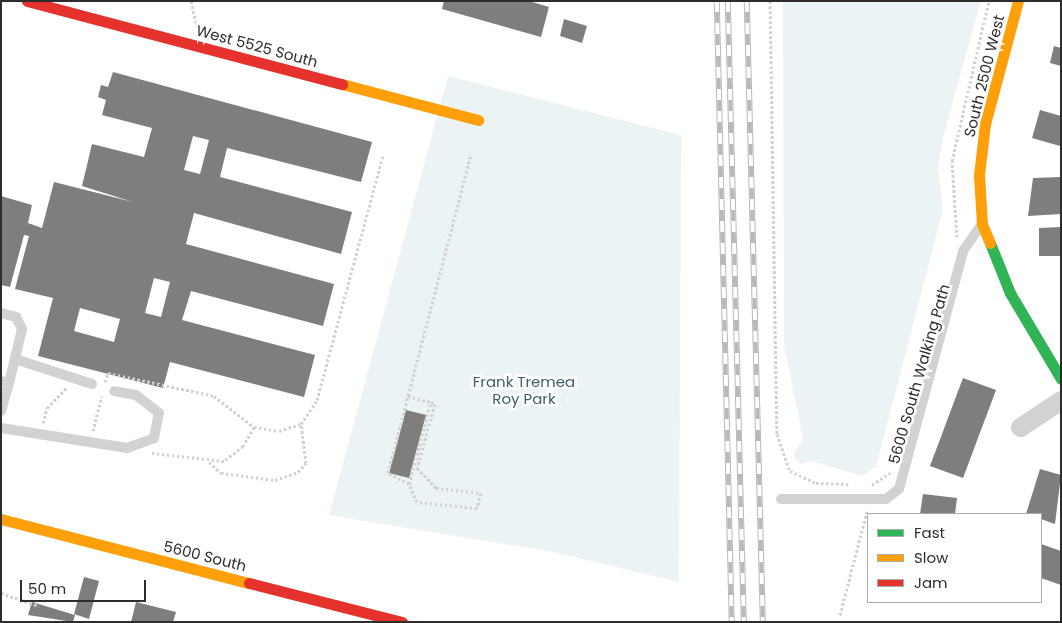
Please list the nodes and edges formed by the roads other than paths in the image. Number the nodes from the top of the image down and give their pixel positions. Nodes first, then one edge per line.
1 (27, 1) edge
2 (1018, 1) edge
3 (478, 120) dead end
4 (982, 224) junction
5 (1, 313) edge
6 (15, 359) junction
7 (1061, 379) edge
8 (5, 382) edge
9 (92, 384) dead end
10 (114, 391) dead end
11 (1061, 400) edge
12 (1, 411) edge
13 (1020, 426) dead end
14 (1, 428) edge
15 (781, 499) dead end
16 (1, 519) edge
17 (402, 622) edge

1 - 3 street, West 5525 South
2 - 4 street, South 2500 West
4 - 7 street, South 2500 West
4 - 15 lane
5 - 6 lane
6 - 8 lane
6 - 9 lane
8 - 12 lane
10 - 14 lane
11 - 13 street
16 - 17 street, 5600 South

